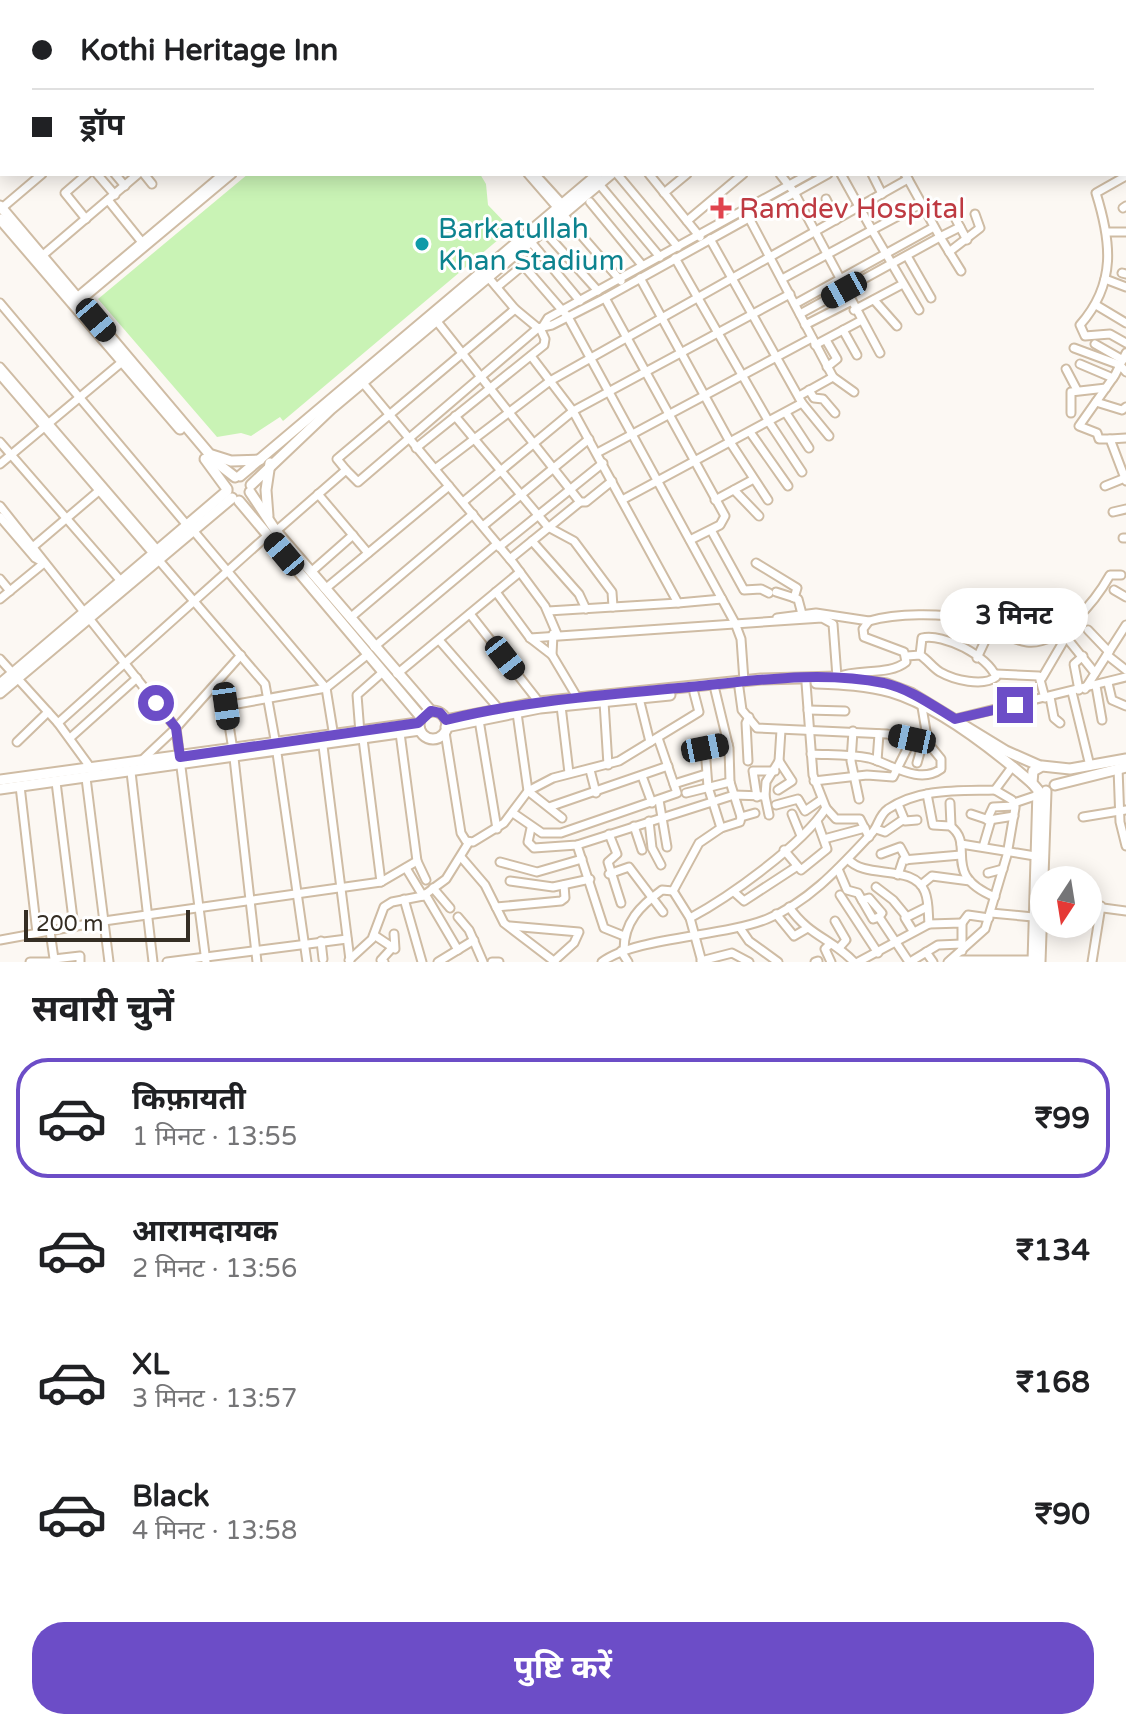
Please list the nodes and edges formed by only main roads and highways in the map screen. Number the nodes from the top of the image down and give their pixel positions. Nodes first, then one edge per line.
1 (599, 179) edge
2 (1, 211) edge
3 (565, 212) junction
4 (434, 318) junction
5 (209, 454) junction
6 (265, 462) junction
7 (238, 477) junction
8 (250, 489) junction
9 (231, 495) junction
10 (268, 519) junction
11 (272, 533) junction
12 (158, 556) junction
13 (86, 614) junction
14 (371, 651) junction
15 (15, 675) junction
16 (0, 684) edge
17 (741, 685) junction
18 (0, 693) edge
19 (431, 711) junction
20 (420, 724) junction
21 (446, 726) junction
22 (362, 736) junction
23 (276, 749) junction
24 (1126, 759) edge
25 (181, 761) junction
26 (1044, 766) junction
27 (1122, 768) edge
28 (91, 774) junction
29 (0, 780) edge
30 (0, 789) edge
31 (1042, 789) junction
32 (1043, 866) edge
33 (1039, 938) edge
34 (1036, 961) edge

1 - 3 main road
2 - 5 main road
2 - 9 main road
3 - 4 main road
3 - 4 main road
4 - 6 main road
4 - 6 main road
5 - 6 main road
5 - 7 main road
6 - 7 main road
6 - 8 main road
6 - 10 main road
7 - 8 main road
7 - 9 main road
8 - 9 main road
8 - 10 main road
9 - 11 main road
9 - 12 main road
10 - 11 main road
11 - 14 main road
11 - 14 main road
12 - 13 main road
12 - 13 main road
13 - 15 main road
14 - 19 main road
14 - 20 main road
15 - 16 main road
15 - 18 main road
17 - 21 main road
17 - 21 main road
17 - 26 main road
17 - 31 main road
19 - 20 main road
19 - 21 main road
20 - 21 main road
20 - 22 main road
20 - 22 main road
22 - 23 main road
22 - 23 main road
23 - 25 main road
24 - 26 main road
25 - 28 main road
25 - 28 main road
26 - 31 main road
26 - 31 main road
27 - 31 main road
28 - 29 main road
28 - 30 main road
31 - 32 main road
31 - 34 main road
33 - 34 main road

